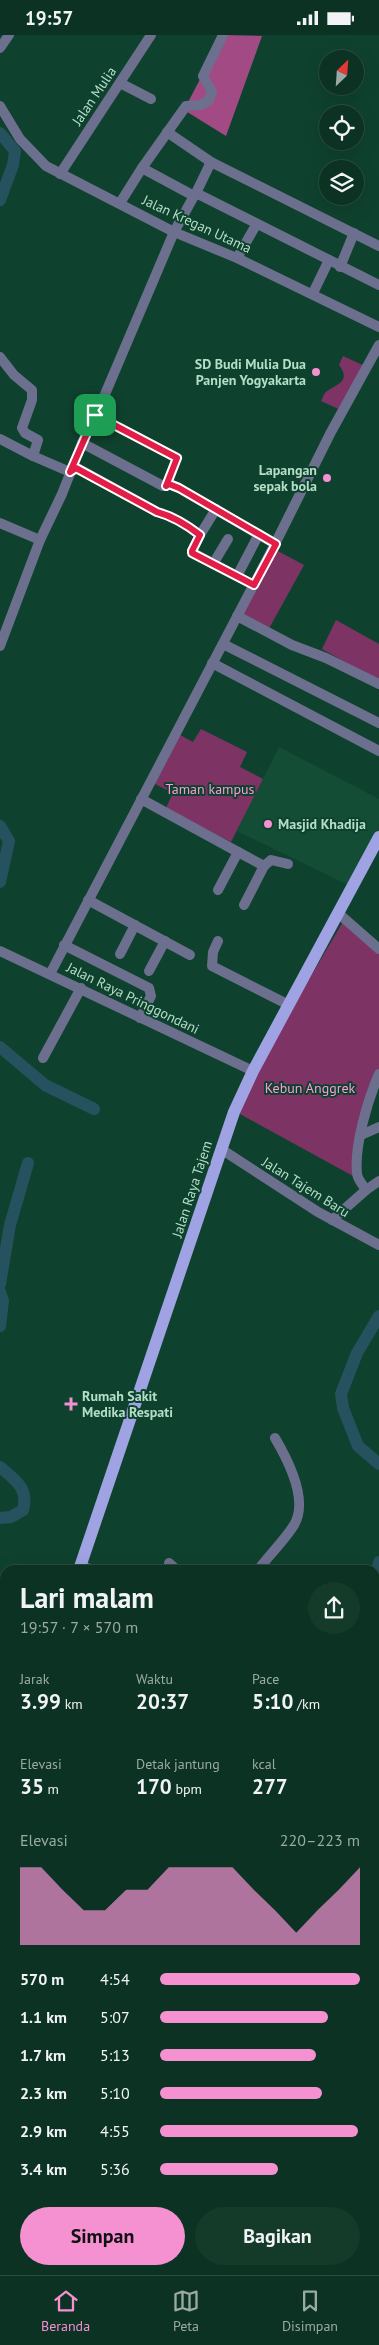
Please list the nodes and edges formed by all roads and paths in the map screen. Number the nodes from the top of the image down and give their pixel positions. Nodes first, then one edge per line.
1 (9, 35) edge
2 (151, 35) edge
3 (223, 35) edge
4 (0, 48) edge
5 (120, 83) junction
6 (151, 99) dead end
7 (0, 106) edge
8 (167, 132) junction
9 (211, 162) junction
10 (142, 168) junction
11 (60, 174) junction
12 (120, 203) junction
13 (256, 225) junction
14 (174, 232) junction
15 (354, 233) junction
16 (379, 246) edge
17 (237, 257) junction
18 (328, 260) junction
19 (340, 267) junction
20 (379, 285) edge
21 (313, 293) junction
22 (379, 327) edge
23 (379, 345) edge
24 (0, 357) edge
25 (95, 415) junction
26 (0, 439) edge
27 (82, 443) junction
28 (33, 457) junction
29 (70, 472) junction
30 (166, 486) junction
31 (216, 509) junction
32 (0, 523) edge
33 (259, 534) junction
34 (200, 535) junction
35 (228, 539) dead end
36 (40, 540) junction
37 (276, 544) junction
38 (213, 564) junction
39 (237, 576) junction
40 (254, 585) junction
41 (237, 616) junction
42 (223, 644) junction
43 (0, 645) edge
44 (212, 663) junction
45 (379, 684) edge
46 (379, 723) edge
47 (379, 751) edge
48 (141, 799) junction
49 (379, 837) edge
50 (238, 852) junction
51 (288, 864) dead end
52 (264, 866) junction
53 (218, 890) dead end
54 (88, 900) junction
55 (244, 905) dead end
56 (338, 913) junction
57 (135, 925) junction
58 (165, 941) junction
59 (218, 941) dead end
60 (64, 945) junction
61 (379, 949) edge
62 (0, 951) edge
63 (120, 954) dead end
64 (190, 955) dead end
65 (149, 971) dead end
66 (50, 974) junction
67 (81, 989) junction
68 (288, 1005) junction
69 (140, 1018) junction
70 (43, 1058) dead end
71 (253, 1071) junction
72 (379, 1074) edge
73 (379, 1127) edge
74 (361, 1135) junction
75 (221, 1149) junction
76 (379, 1181) edge
77 (366, 1190) junction
78 (332, 1220) junction
79 (377, 1244) edge
80 (275, 1438) dead end
81 (85, 1565) edge
82 (262, 1565) edge

1 - 4 street
2 - 5 street, Jalan Mulia
3 - 8 street
5 - 6 street
5 - 11 street, Jalan Mulia
7 - 11 street, Jalan Kregan Utama
8 - 9 street
8 - 10 street
9 - 13 street
9 - 15 street
10 - 12 street
10 - 14 street
11 - 12 street, Jalan Kregan Utama
12 - 14 street, Jalan Kregan Utama
13 - 17 street
13 - 18 street
14 - 17 street, Jalan Kregan Utama
14 - 25 street
15 - 16 street
15 - 19 street
17 - 21 street, Jalan Kregan Utama
18 - 19 street
18 - 21 street
19 - 20 street
21 - 22 street, Jalan Kregan Utama
23 - 37 street
24 - 28 street
25 - 27 street
25 - 30 street
26 - 28 street
27 - 29 street
27 - 30 street
28 - 29 street
29 - 34 street
29 - 36 street
30 - 31 street
31 - 33 street
31 - 34 street
32 - 36 street
33 - 37 street
33 - 39 street
34 - 38 street
35 - 38 street
36 - 43 street
37 - 40 street
38 - 39 street
39 - 40 street
40 - 41 street
41 - 42 street
41 - 45 street
42 - 44 street
42 - 46 street
44 - 47 street
44 - 48 street
48 - 50 street
48 - 54 street
49 - 56 main road, Jalan Raya Tajem
50 - 52 street
50 - 53 street
51 - 52 street
52 - 55 street
54 - 57 street
54 - 60 street
56 - 61 street
56 - 68 main road, Jalan Raya Tajem
57 - 58 street
57 - 63 street
58 - 64 street
58 - 65 street
59 - 68 street
60 - 66 street
60 - 69 street
62 - 66 street, Jalan Raya Pringgondani
66 - 67 street, Jalan Raya Pringgondani
67 - 69 street, Jalan Raya Pringgondani
67 - 70 street
68 - 71 main road, Jalan Raya Tajem
69 - 71 street, Jalan Raya Pringgondani
71 - 75 main road, Jalan Raya Tajem
72 - 74 street
73 - 74 street
74 - 77 street
75 - 78 street, Jalan Tajem Baru
75 - 81 main road, Jalan Raya Tajem
76 - 77 street
77 - 78 street
78 - 79 street, Jalan Tajem Baru
80 - 82 street

